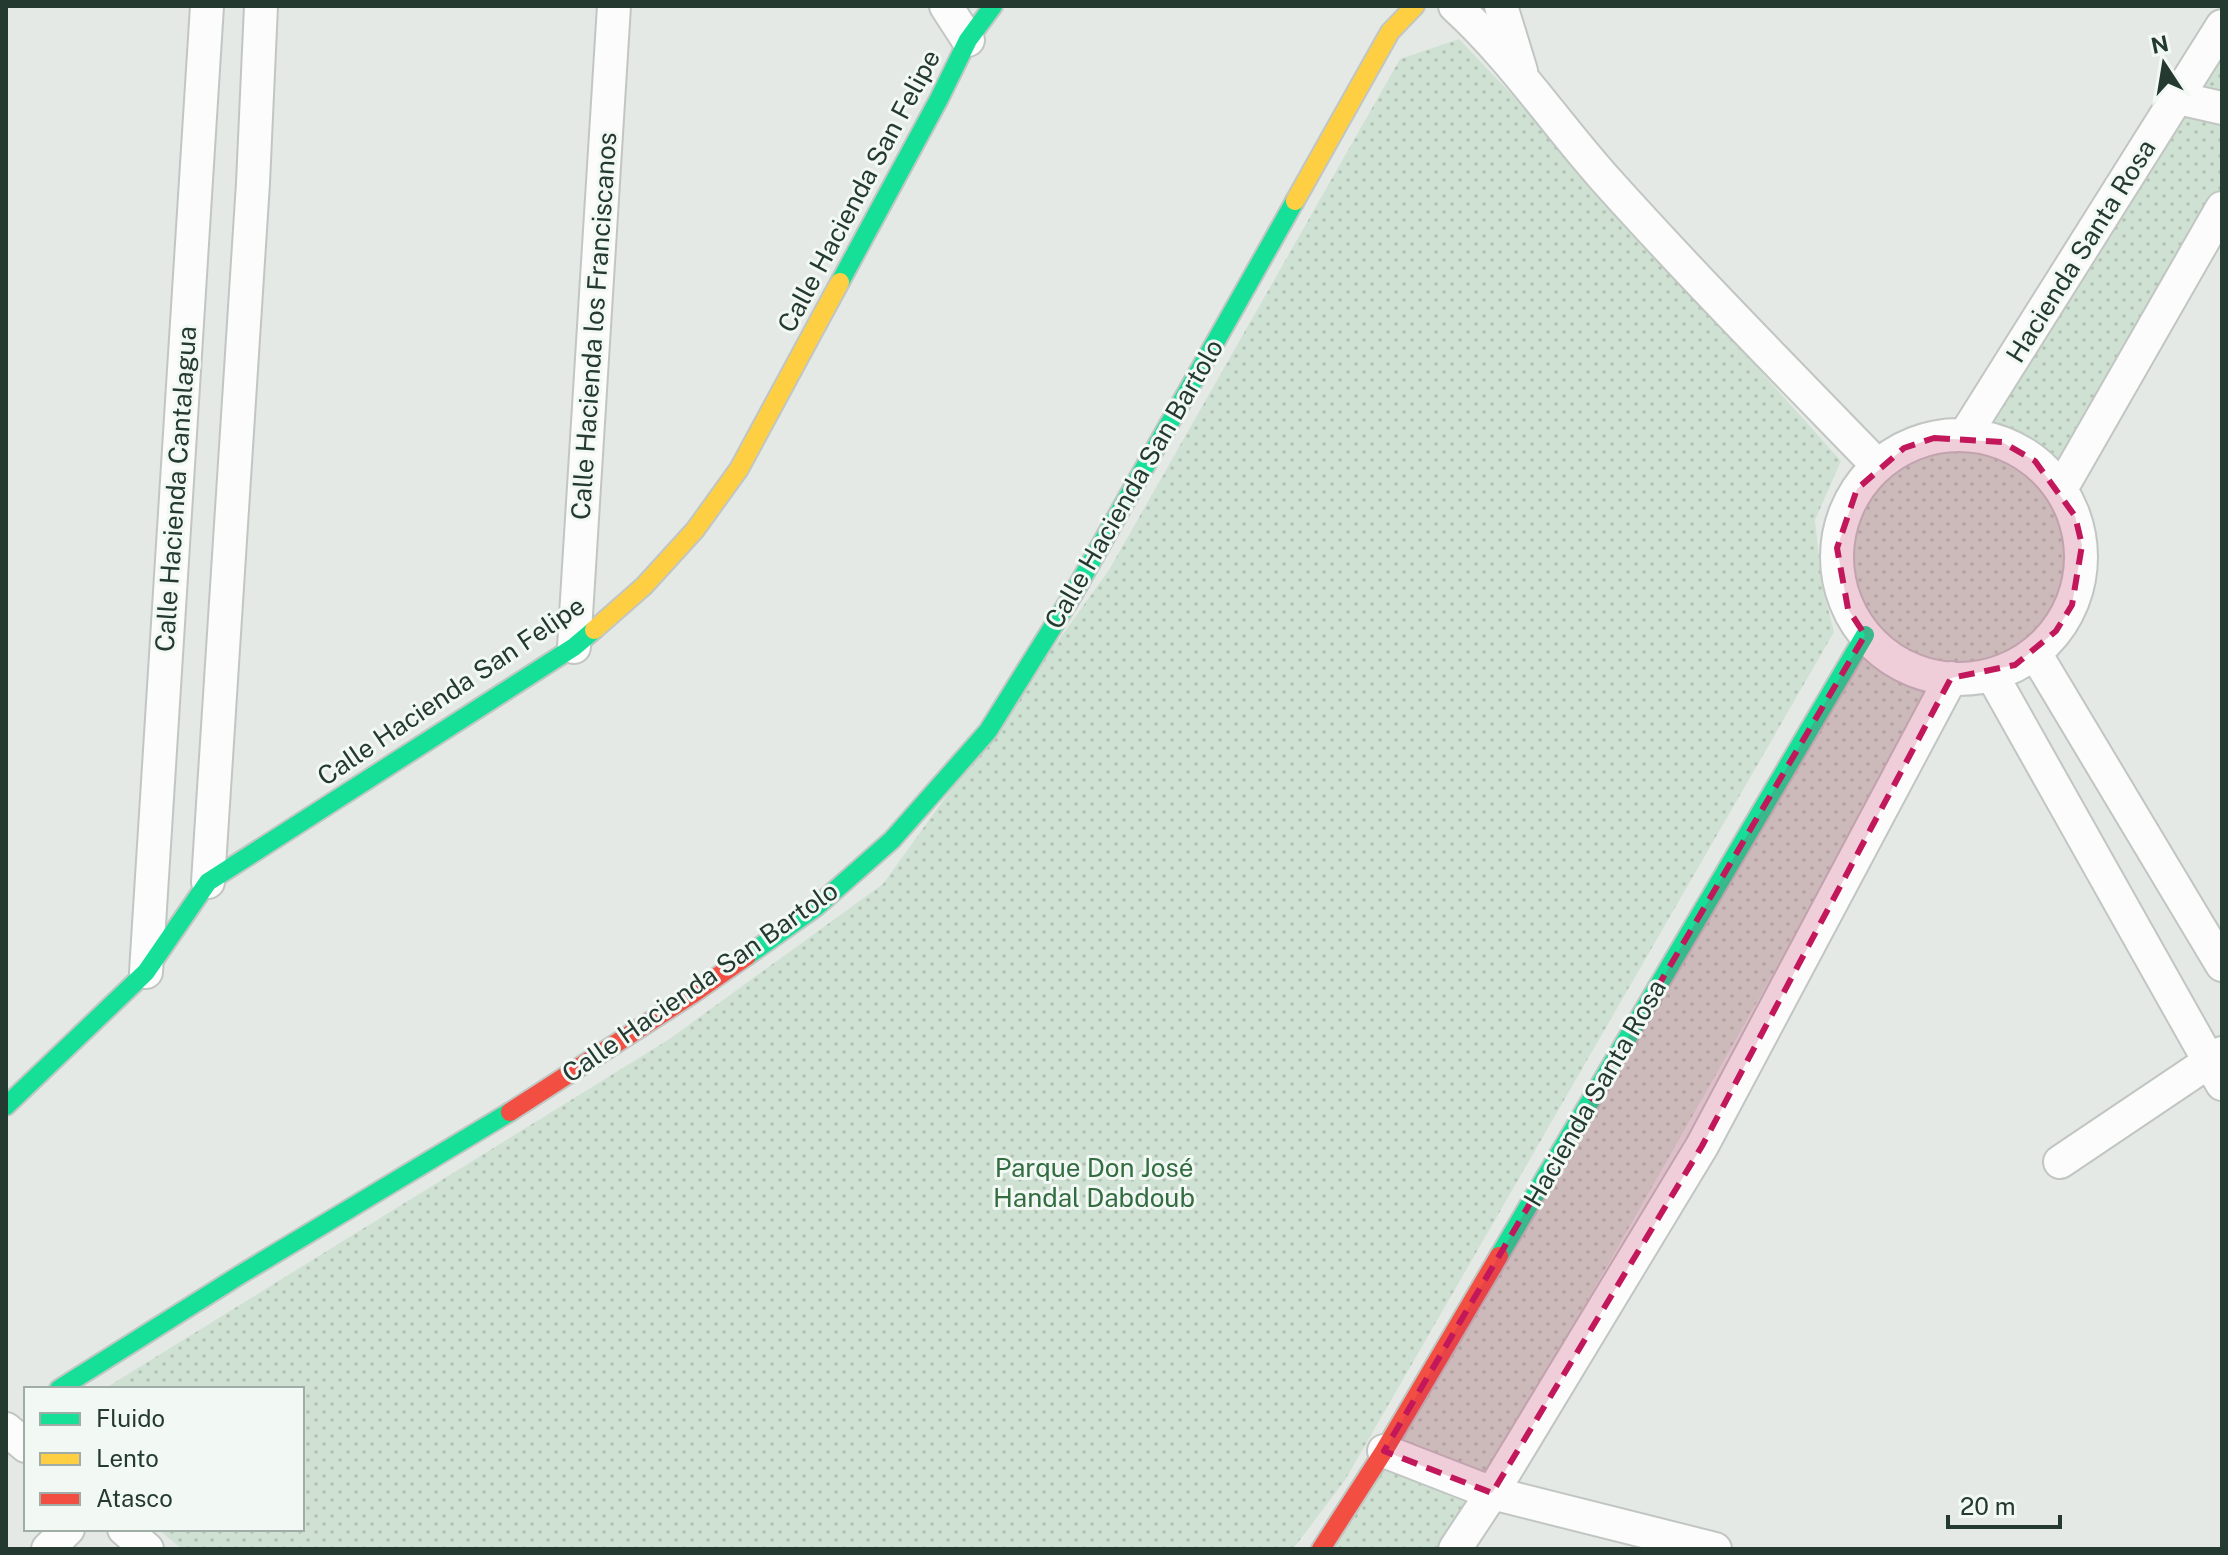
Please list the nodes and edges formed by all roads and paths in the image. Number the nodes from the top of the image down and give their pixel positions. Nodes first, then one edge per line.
1 (207, 6) edge
2 (261, 6) edge
3 (614, 6) edge
4 (946, 6) edge
5 (993, 6) edge
6 (1415, 6) edge
7 (1501, 6) edge
8 (1460, 7) edge
9 (2222, 26) edge
10 (1390, 32) junction
11 (968, 40) junction
12 (1523, 78) junction
13 (2178, 98) junction
14 (2222, 108) edge
15 (2222, 208) edge
16 (1965, 435) junction
17 (1878, 466) junction
18 (2061, 489) junction
19 (1865, 635) junction
20 (574, 647) junction
21 (2035, 653) junction
22 (1992, 675) junction
23 (1951, 678) junction
24 (208, 882) junction
25 (2222, 965) edge
26 (146, 972) junction
27 (2218, 1066) edge
28 (6, 1106) edge
29 (2060, 1162) dead end
30 (62, 1387) edge
31 (24, 1411) edge
32 (6, 1423) edge
33 (6, 1429) edge
34 (24, 1444) edge
35 (1384, 1451) junction
36 (1492, 1493) junction
37 (66, 1531) edge
38 (126, 1531) edge
39 (48, 1549) edge
40 (147, 1549) edge
41 (1321, 1549) edge
42 (1455, 1549) edge
43 (1715, 1549) edge

1 - 26 street, Calle Hacienda Cantalagua
2 - 24 street
3 - 20 street, Calle Hacienda los Franciscanos
4 - 11 street
5 - 11 street, Calle Hacienda San Felipe
6 - 10 street, Calle Hacienda San Bartolo
7 - 12 street
8 - 10 street
8 - 12 street
9 - 13 street, Hacienda Santa Rosa
10 - 30 street, Calle Hacienda San Bartolo
11 - 20 street, Calle Hacienda San Felipe
12 - 17 street
13 - 14 street
13 - 16 street, Hacienda Santa Rosa
15 - 18 street
16 - 17 street
16 - 18 street
17 - 19 street
18 - 21 street
19 - 23 street
19 - 35 street, Hacienda Santa Rosa
20 - 24 street, Calle Hacienda San Felipe
21 - 22 street
21 - 25 street
22 - 23 street
22 - 27 street
23 - 36 street
24 - 26 street, Calle Hacienda San Felipe
26 - 28 street, Calle Hacienda San Felipe
27 - 29 street
31 - 32 street
33 - 34 street
35 - 36 street
35 - 41 street, Hacienda Santa Rosa
36 - 42 street
36 - 43 street
37 - 39 street
38 - 40 street

